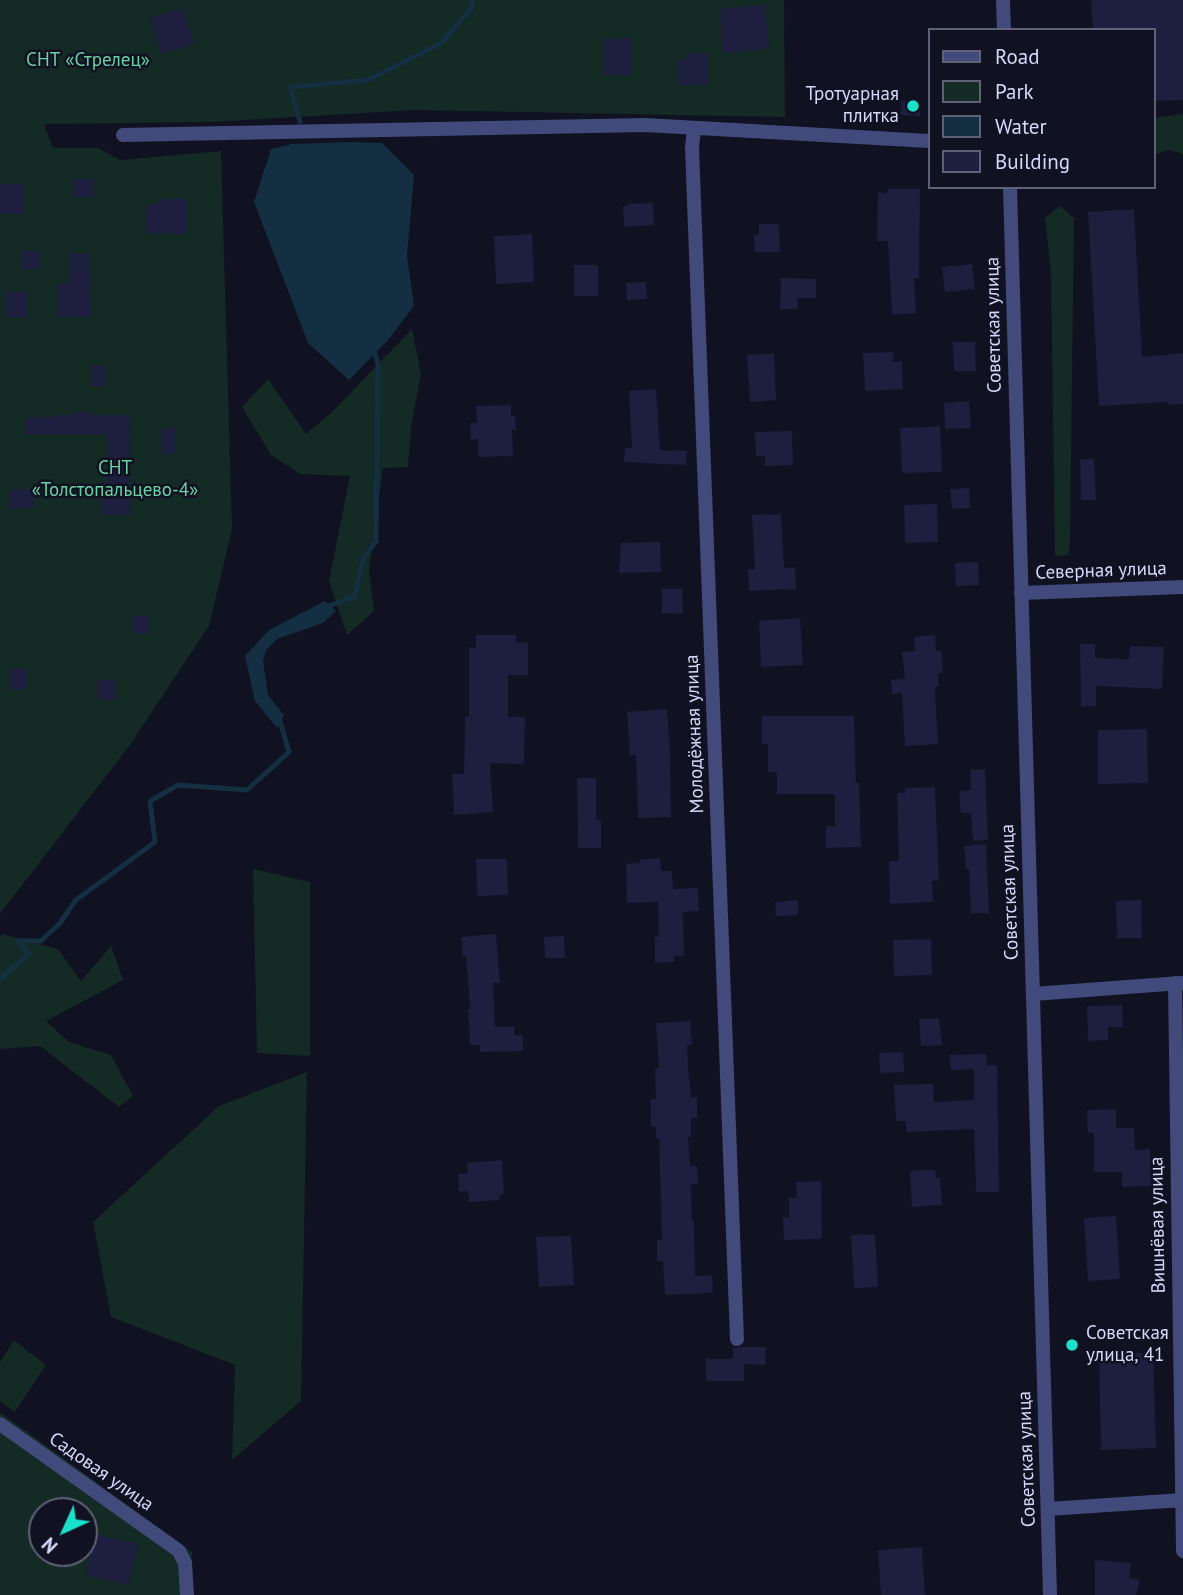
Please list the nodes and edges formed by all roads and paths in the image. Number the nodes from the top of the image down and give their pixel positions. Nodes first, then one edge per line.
1 (1003, 0) edge
2 (1004, 28) edge
3 (694, 128) junction
4 (124, 135) dead end
5 (928, 141) edge
6 (1010, 189) edge
7 (1183, 587) edge
8 (1021, 593) junction
9 (1179, 983) edge
10 (1033, 994) junction
11 (737, 1339) dead end
12 (0, 1424) edge
13 (1182, 1500) edge
14 (1048, 1509) junction
15 (1183, 1551) edge
16 (187, 1595) edge
17 (1050, 1595) edge

1 - 2 street
3 - 4 street
3 - 5 street
3 - 11 street, Молодёжная улица
6 - 8 street, Советская улица
7 - 8 street, Северная улица
8 - 10 street, Советская улица
9 - 10 street
9 - 13 street, Вишнёвая улица
10 - 14 street, Советская улица
12 - 16 street, Садовая улица
13 - 14 street
13 - 15 street, Вишнёвая улица
14 - 17 street, Советская улица

